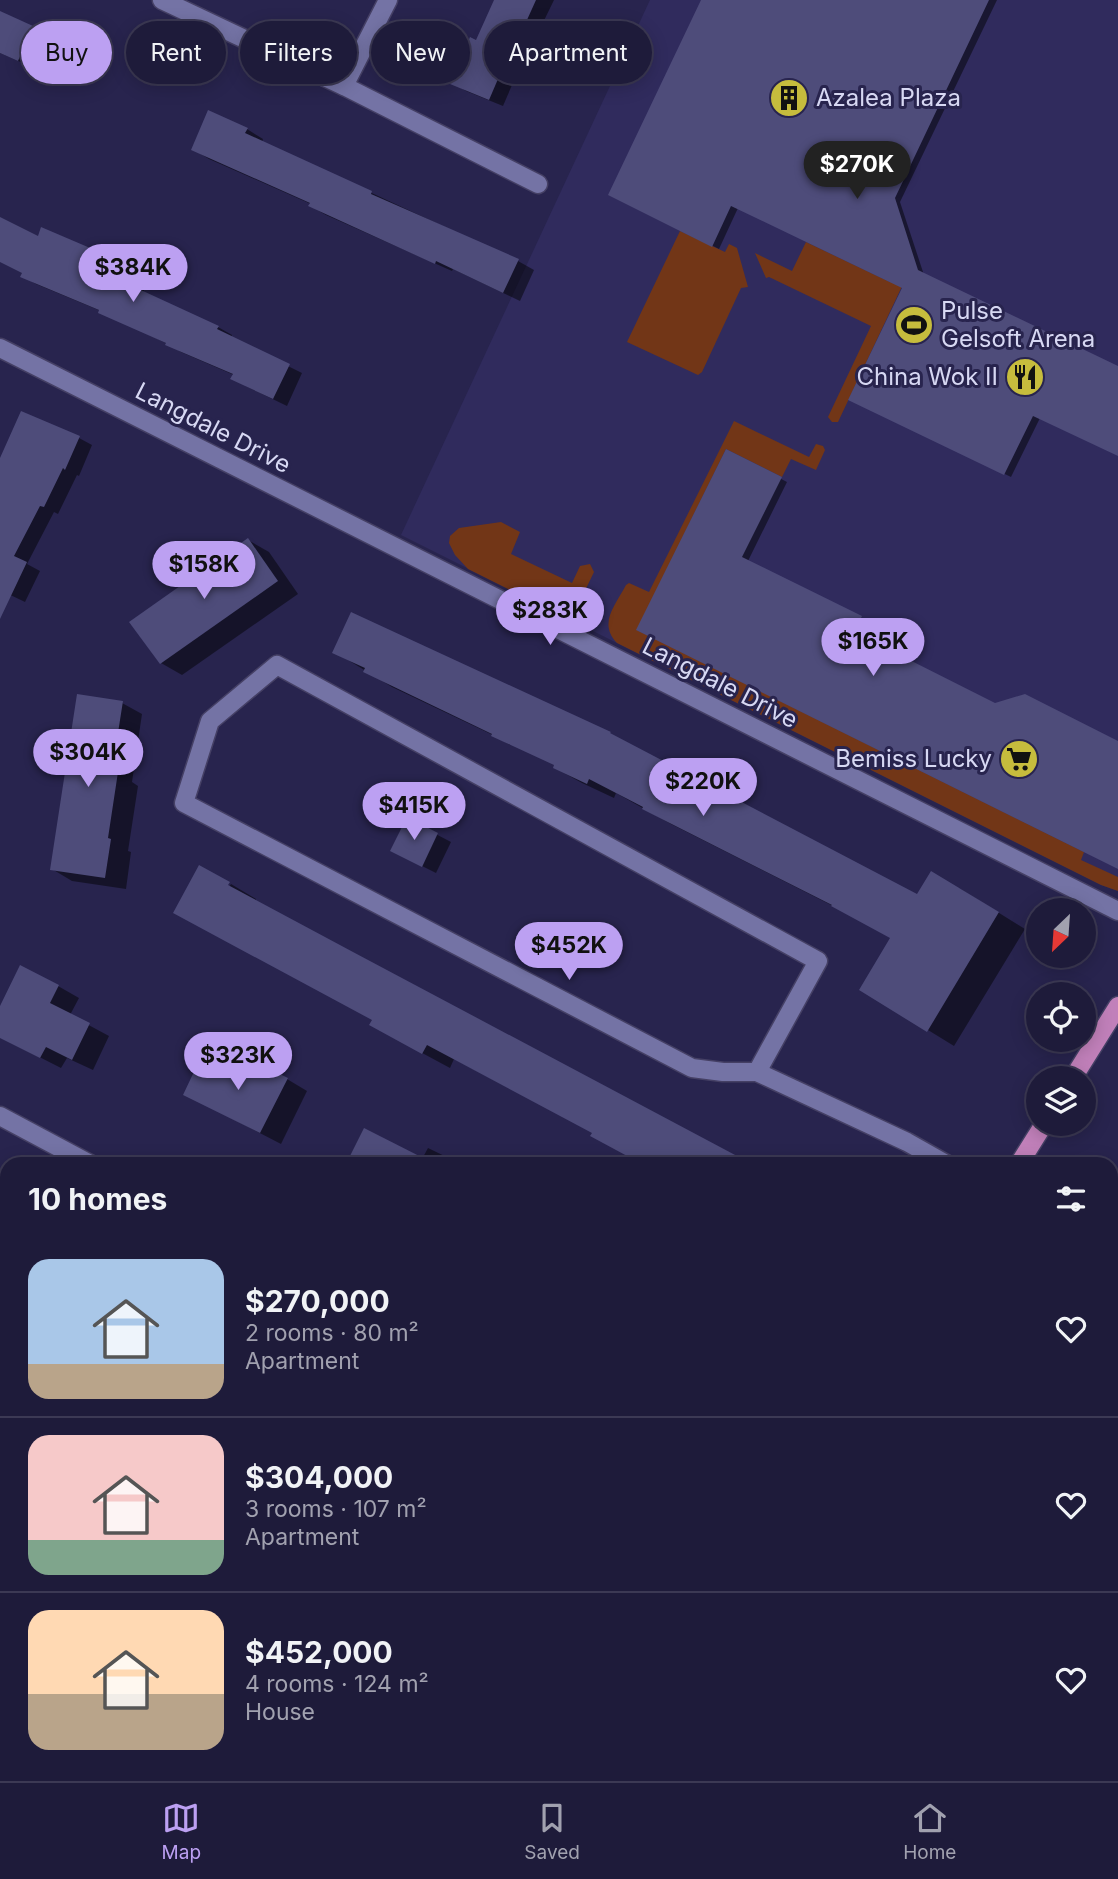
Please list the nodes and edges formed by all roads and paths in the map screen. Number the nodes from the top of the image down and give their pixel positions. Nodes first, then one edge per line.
1 (162, 0) edge
2 (388, 0) edge
3 (344, 86) junction
4 (538, 184) dead end
5 (0, 348) edge
6 (1118, 911) edge
7 (1118, 1006) edge
8 (1080, 1066) edge
9 (757, 1073) junction
10 (0, 1116) edge
11 (1036, 1136) edge
12 (77, 1157) edge
13 (934, 1157) edge
14 (1023, 1157) edge

1 - 3 street
2 - 3 street
3 - 4 street
5 - 6 street, Langdale Drive
7 - 8 main road
9 - 9 street
9 - 13 street
10 - 12 street
11 - 14 main road

